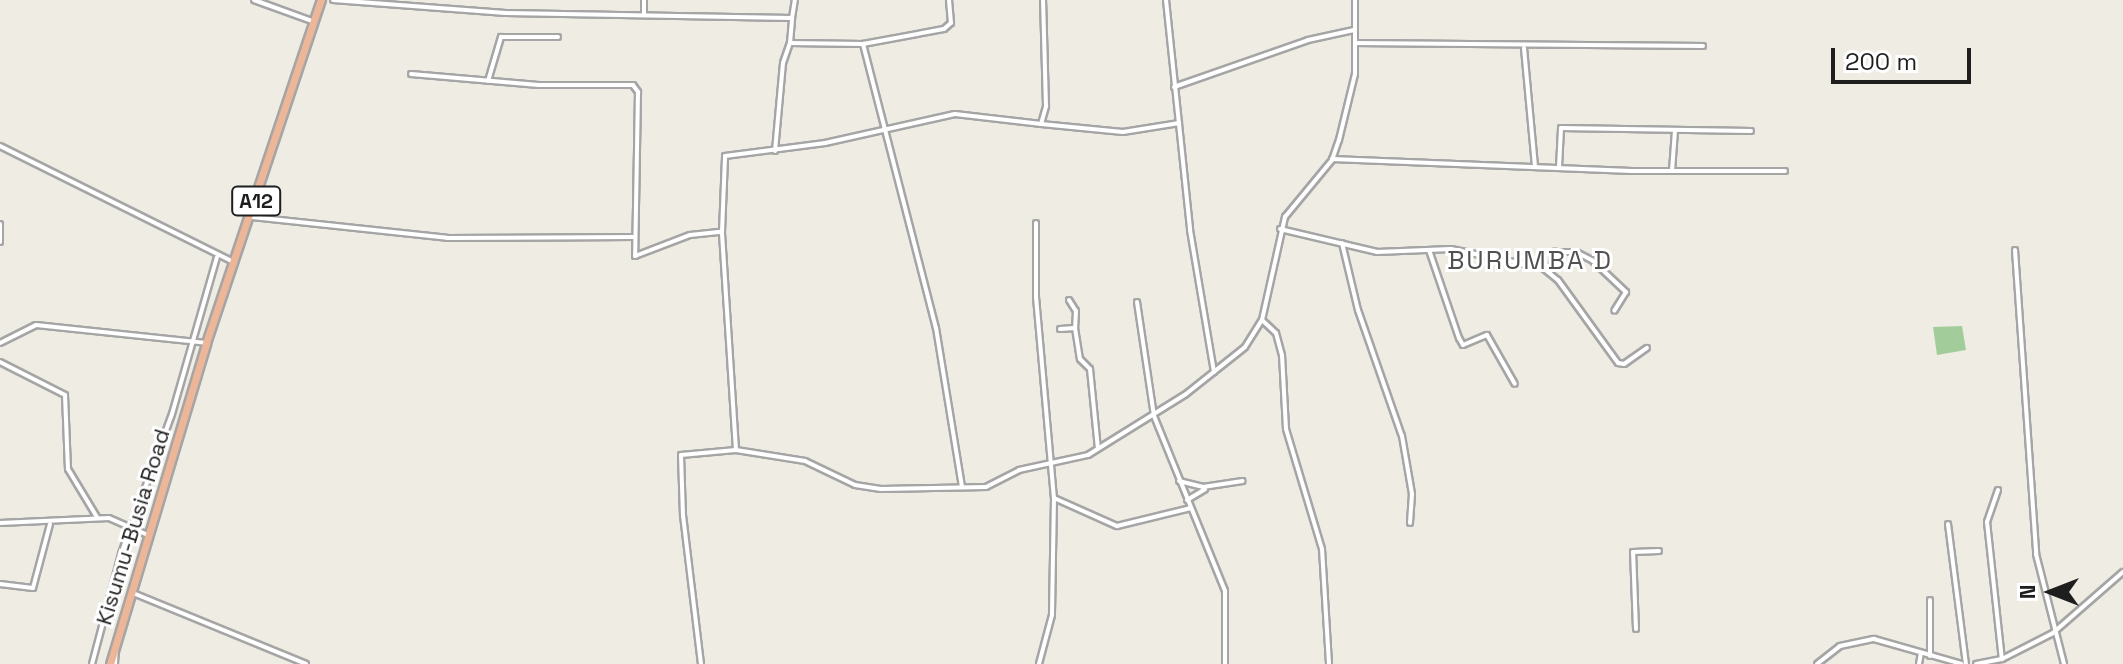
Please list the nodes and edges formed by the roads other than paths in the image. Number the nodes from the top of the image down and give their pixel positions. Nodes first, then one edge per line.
1 (254, 0) edge
2 (321, 0) edge
3 (333, 0) edge
4 (644, 0) edge
5 (795, 0) edge
6 (949, 0) edge
7 (1043, 0) edge
8 (1166, 0) edge
9 (1355, 0) edge
10 (644, 15) junction
11 (792, 18) junction
12 (313, 21) junction
13 (1354, 30) junction
14 (558, 37) dead end
15 (790, 43) junction
16 (1355, 43) junction
17 (863, 44) junction
18 (1703, 46) dead end
19 (1524, 48) junction
20 (411, 74) dead end
21 (488, 81) junction
22 (1174, 87) junction
23 (1179, 123) junction
24 (1041, 124) junction
25 (1675, 130) junction
26 (1751, 131) dead end
27 (883, 132) junction
28 (0, 146) edge
29 (775, 151) junction
30 (1332, 159) junction
31 (1535, 166) junction
32 (1559, 167) junction
33 (1672, 171) junction
34 (1785, 171) dead end
35 (252, 217) junction
36 (1036, 223) dead end
37 (0, 224) edge
38 (1280, 229) junction
39 (722, 232) junction
40 (633, 237) junction
41 (0, 242) edge
42 (1342, 243) junction
43 (1429, 250) junction
44 (2015, 250) dead end
45 (217, 257) junction
46 (235, 263) junction
47 (1550, 273) junction
48 (1069, 300) dead end
49 (1137, 302) dead end
50 (1614, 311) dead end
51 (1262, 320) junction
52 (1075, 328) junction
53 (1060, 329) dead end
54 (189, 341) junction
55 (0, 343) edge
56 (206, 343) junction
57 (1647, 348) dead end
58 (0, 362) edge
59 (1214, 372) junction
60 (1515, 384) dead end
61 (1154, 416) junction
62 (1098, 449) junction
63 (736, 450) junction
64 (1053, 462) junction
65 (1179, 481) junction
66 (1243, 481) dead end
67 (962, 486) junction
68 (1214, 487) junction
69 (1998, 490) dead end
70 (1054, 498) junction
71 (1187, 500) junction
72 (1191, 508) junction
73 (97, 517) dead end
74 (0, 523) edge
75 (130, 523) junction
76 (1410, 523) dead end
77 (50, 524) junction
78 (1948, 524) dead end
79 (148, 535) junction
80 (1659, 551) dead end
81 (2123, 572) edge
82 (0, 584) edge
83 (133, 593) junction
84 (1930, 600) dead end
85 (1636, 629) dead end
86 (2053, 633) junction
87 (1921, 653) junction
88 (1930, 656) junction
89 (2002, 659) junction
90 (92, 664) edge
91 (112, 664) edge
92 (306, 664) edge
93 (701, 664) edge
94 (1039, 664) edge
95 (1225, 664) edge
96 (1329, 664) edge
97 (1817, 664) edge
98 (1919, 664) edge
99 (1964, 664) edge
100 (1976, 664) edge
101 (2064, 664) edge

1 - 12 street
2 - 12 highway, A12
3 - 10 street
4 - 10 street
5 - 11 street
6 - 17 street
7 - 24 street
8 - 22 street
9 - 13 street
10 - 11 street
11 - 15 street
12 - 35 highway, A12
13 - 16 street
13 - 22 street
14 - 21 street
15 - 17 street
15 - 29 street
16 - 19 street
16 - 30 street
17 - 27 street
18 - 19 street
19 - 31 street
20 - 21 street
21 - 40 street
22 - 23 street
23 - 24 street
23 - 59 street
24 - 27 street
25 - 26 street
25 - 32 street
25 - 33 street
27 - 29 street
27 - 67 street
28 - 45 street
29 - 39 street
30 - 31 street
30 - 38 street
31 - 32 street
32 - 33 street
33 - 34 street
35 - 40 street
35 - 46 highway, A12
36 - 64 street
37 - 41 street
38 - 42 street
38 - 51 street
39 - 40 street
39 - 63 street
42 - 43 street
42 - 76 street
43 - 47 street
43 - 60 street
44 - 86 street
45 - 46 street
45 - 54 street
46 - 56 highway, A12
47 - 50 street
47 - 57 street
48 - 52 street
49 - 61 street
51 - 59 street
51 - 96 street
52 - 53 street
52 - 62 street
54 - 55 street
54 - 56 street
54 - 75 street
56 - 79 highway, Kisumu-Busia Road / A12
58 - 73 street
59 - 61 street
61 - 62 street
61 - 65 street
62 - 64 street
63 - 67 street
63 - 93 street
64 - 67 street
64 - 70 street
65 - 68 street
65 - 71 street
66 - 68 street
68 - 71 street
69 - 89 street
70 - 72 street
70 - 94 street
71 - 72 street
72 - 95 street
74 - 77 street
75 - 77 street
75 - 79 street
75 - 90 street
77 - 82 street
78 - 99 street
79 - 83 highway, Kisumu-Busia Road / A12
80 - 85 street
81 - 86 street
83 - 91 highway, Kisumu-Busia Road / A12
83 - 92 street
84 - 88 street
86 - 89 street
86 - 101 street
87 - 88 street
87 - 97 street
87 - 98 street
88 - 99 street
89 - 100 street

